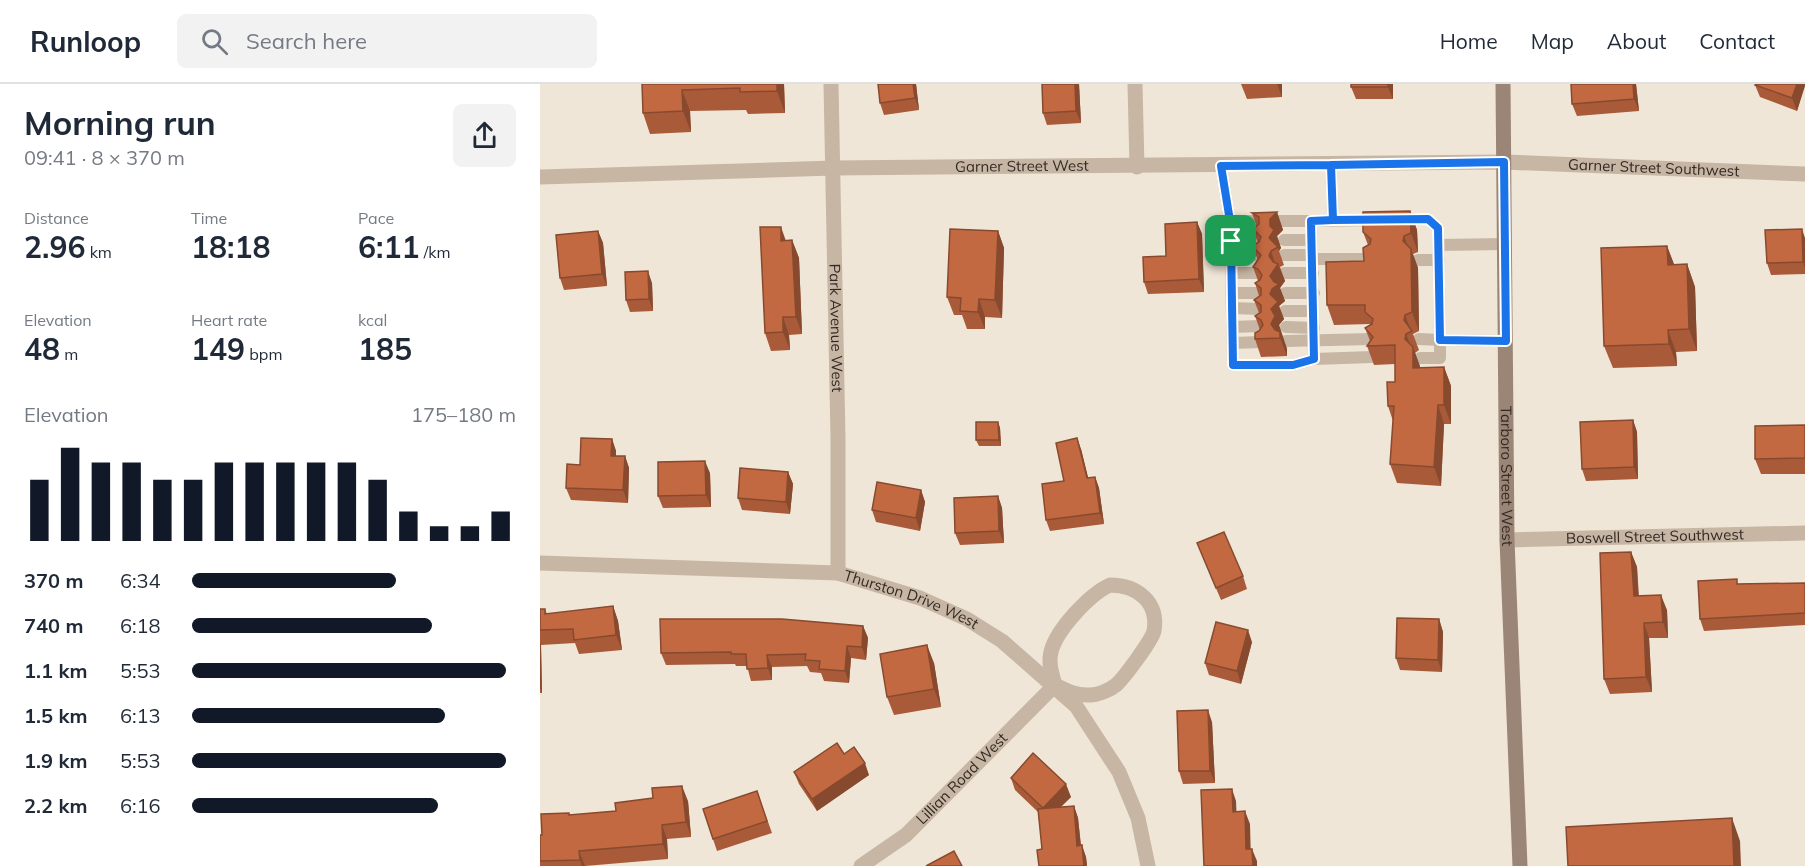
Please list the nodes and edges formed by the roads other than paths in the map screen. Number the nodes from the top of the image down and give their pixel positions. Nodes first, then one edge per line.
1 (831, 84) edge
2 (1135, 84) edge
3 (1503, 84) edge
4 (1504, 162) junction
5 (1331, 165) junction
6 (1137, 166) junction
7 (1221, 166) junction
8 (834, 168) junction
9 (1805, 174) edge
10 (540, 177) edge
11 (1333, 220) junction
12 (1230, 221) junction
13 (1311, 221) junction
14 (1258, 239) edge
15 (1284, 240) dead end
16 (1311, 240) junction
17 (1231, 241) junction
18 (1505, 244) junction
19 (1439, 245) junction
20 (1231, 255) junction
21 (1258, 255) edge
22 (1284, 255) dead end
23 (1312, 257) junction
24 (1370, 259) edge
25 (1418, 260) dead end
26 (1439, 260) junction
27 (1231, 273) junction
28 (1259, 273) edge
29 (1284, 273) dead end
30 (1312, 273) junction
31 (1232, 293) junction
32 (1260, 293) edge
33 (1285, 293) dead end
34 (1314, 293) junction
35 (1232, 308) junction
36 (1260, 309) edge
37 (1286, 311) dead end
38 (1313, 311) junction
39 (1260, 326) edge
40 (1232, 327) junction
41 (1286, 327) dead end
42 (1314, 328) junction
43 (1372, 339) edge
44 (1419, 339) dead end
45 (1440, 340) junction
46 (1286, 341) dead end
47 (1506, 341) junction
48 (1261, 342) edge
49 (1314, 342) junction
50 (1233, 343) junction
51 (1372, 357) edge
52 (1420, 358) dead end
53 (1314, 359) junction
54 (1805, 533) edge
55 (1507, 540) junction
56 (540, 563) edge
57 (838, 573) junction
58 (1055, 685) junction
59 (861, 866) edge
60 (1148, 866) edge
61 (1520, 866) edge

1 - 8 street, Park Avenue West
2 - 6 street
3 - 4 main road, Tarboro Street West
4 - 5 street, Garner Street West
4 - 9 street, Garner Street Southwest
4 - 18 main road, Tarboro Street West
5 - 7 street, Garner Street West
5 - 11 lane
6 - 7 street, Garner Street West
6 - 8 street, Garner Street West
7 - 12 lane
8 - 10 street, Garner Street West
8 - 57 street, Park Avenue West
11 - 13 lane
11 - 19 lane
12 - 13 lane
12 - 17 lane
13 - 16 lane
14 - 17 lane
15 - 16 lane
16 - 23 lane
17 - 20 lane
18 - 19 lane
18 - 47 main road, Tarboro Street West
19 - 26 lane
20 - 21 lane
20 - 27 lane
22 - 23 lane
23 - 24 lane
23 - 30 lane
25 - 26 lane
26 - 45 lane
27 - 28 lane
27 - 31 lane
29 - 30 lane
30 - 34 lane
31 - 32 lane
31 - 35 lane
33 - 34 lane
34 - 38 lane
35 - 36 lane
35 - 40 lane
37 - 38 lane
38 - 42 lane
39 - 40 lane
40 - 50 lane
41 - 42 lane
42 - 49 lane
43 - 49 lane
44 - 45 lane
45 - 47 lane
45 - 52 lane
46 - 49 lane
47 - 55 main road, Tarboro Street West
48 - 50 lane
49 - 53 lane
50 - 53 lane
51 - 53 lane
54 - 55 street, Boswell Street Southwest
55 - 61 main road, Tarboro Street West
56 - 57 street, Thurston Drive West
57 - 58 street, Thurston Drive West
58 - 58 street
58 - 59 street, Lillian Road West
58 - 60 street, Thurston Drive West

